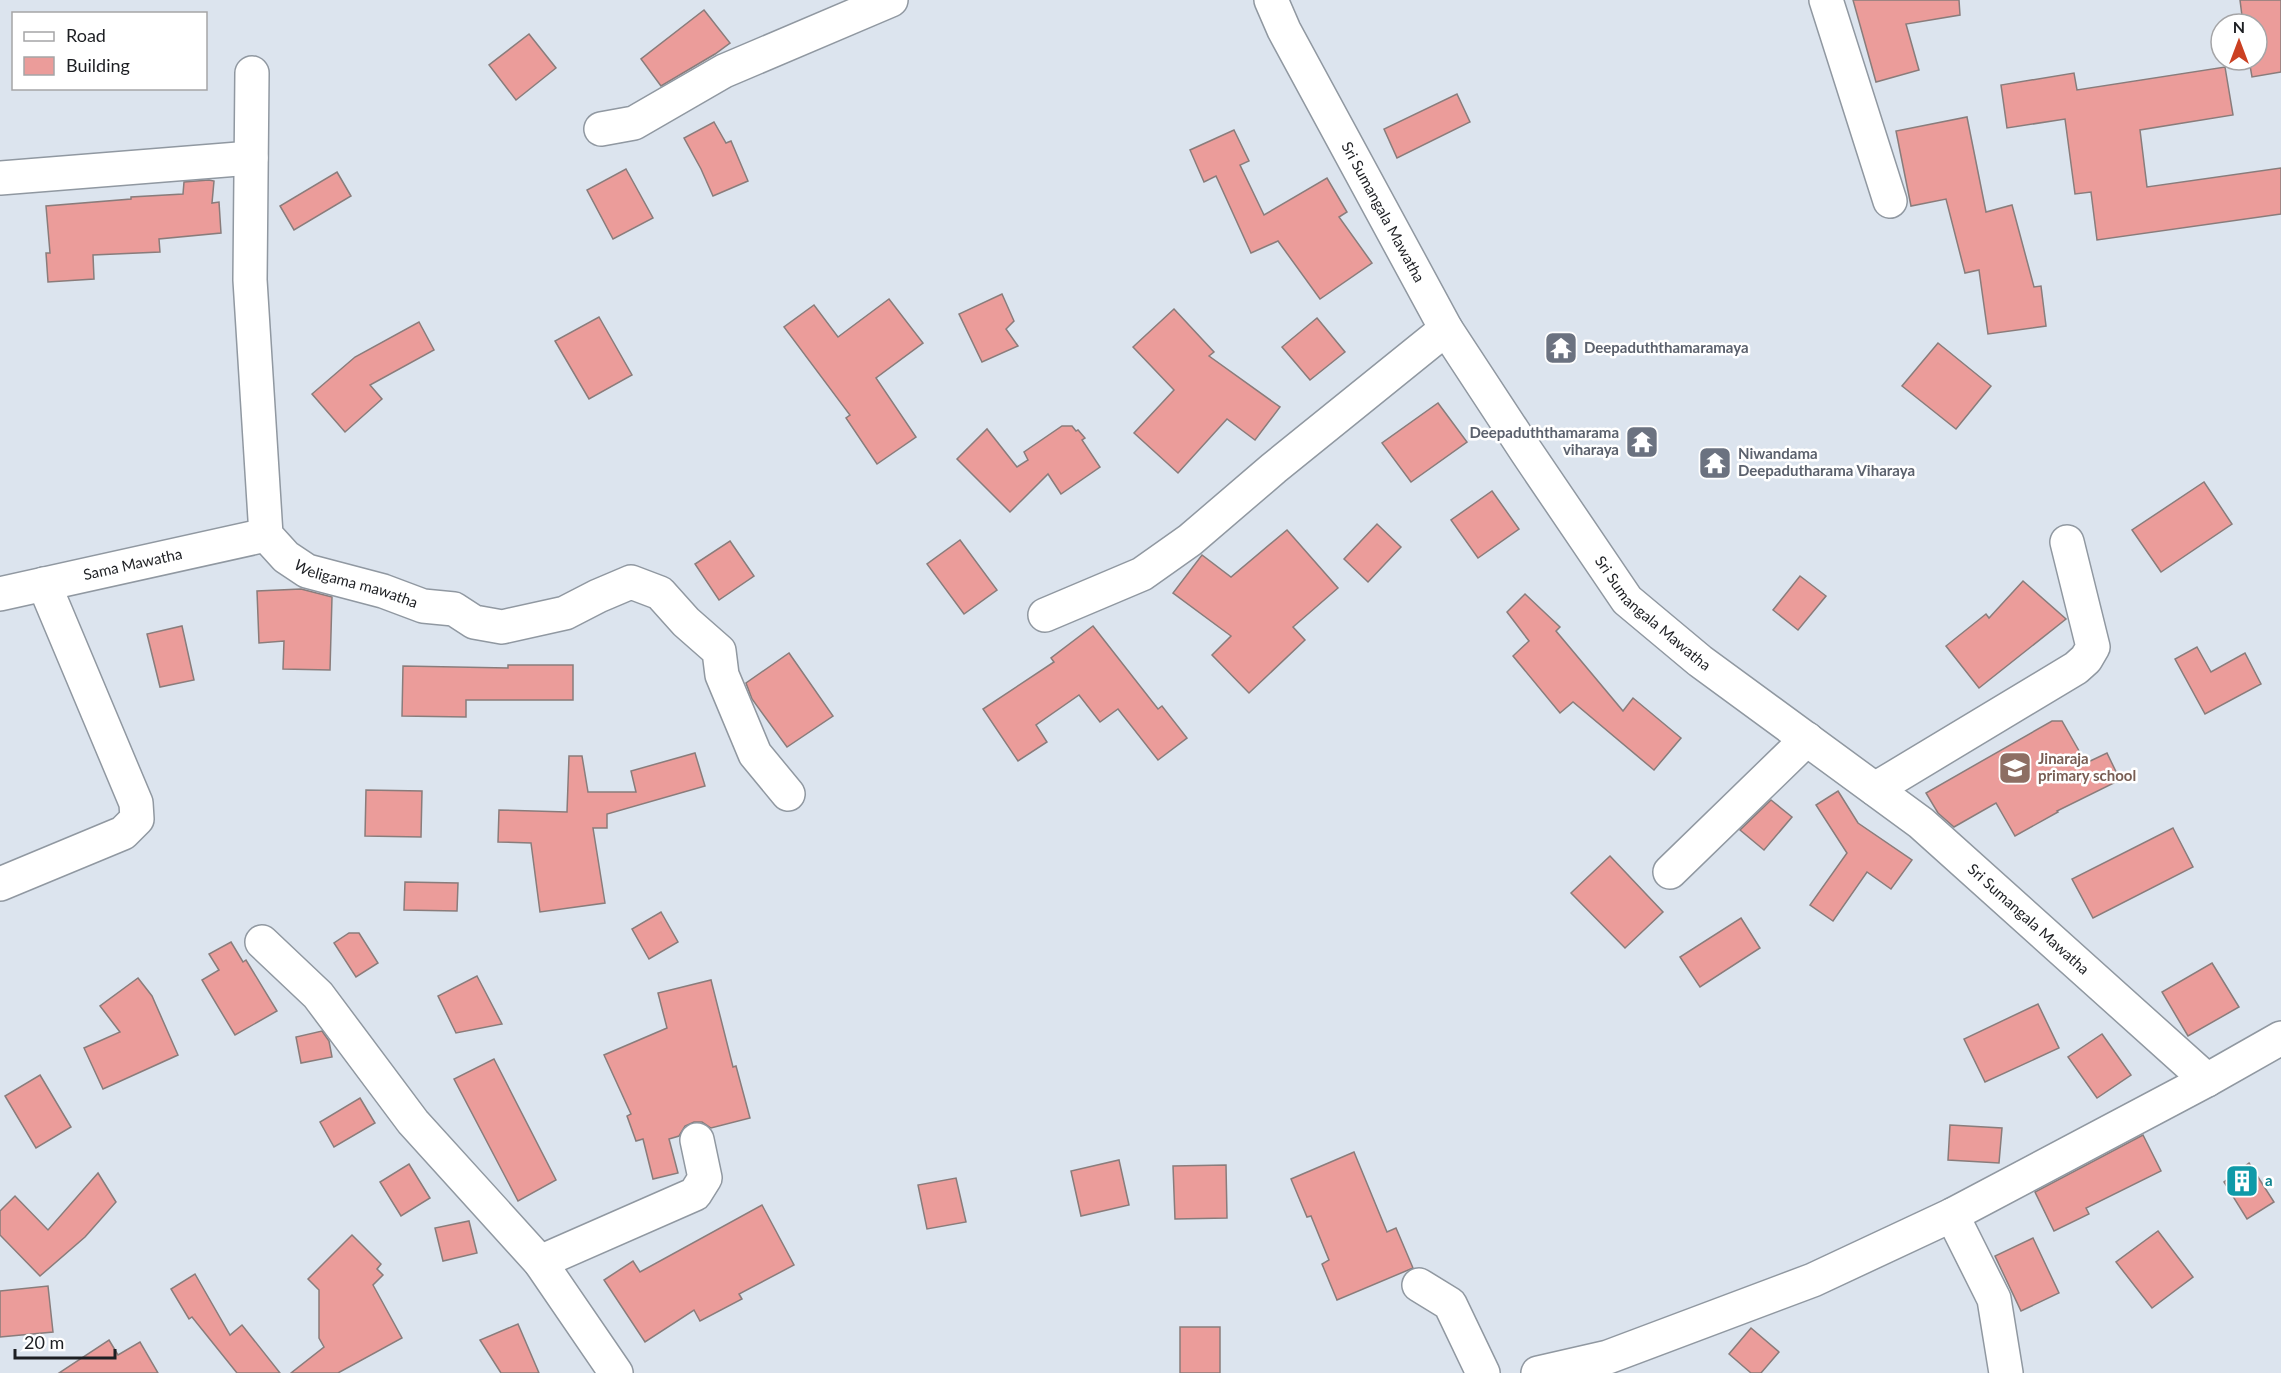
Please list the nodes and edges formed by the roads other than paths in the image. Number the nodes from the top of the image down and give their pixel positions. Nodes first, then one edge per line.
1 (891, 0) edge
2 (1271, 0) edge
3 (1826, 0) edge
4 (252, 73) dead end
5 (601, 129) dead end
6 (251, 158) junction
7 (0, 178) edge
8 (1890, 201) dead end
9 (1446, 329) junction
10 (266, 535) junction
11 (2067, 542) dead end
12 (44, 584) junction
13 (0, 594) edge
14 (1045, 615) dead end
15 (1807, 739) junction
16 (1875, 789) junction
17 (788, 794) dead end
18 (1670, 872) dead end
19 (0, 884) edge
20 (262, 942) dead end
21 (2281, 1038) edge
22 (2207, 1080) junction
23 (697, 1140) dead end
24 (1952, 1215) junction
25 (540, 1262) junction
26 (1419, 1285) dead end
27 (616, 1373) edge
28 (1483, 1373) edge
29 (1538, 1373) edge
30 (2006, 1373) edge

1 - 5 street
2 - 9 street, Sri Sumangala Mawatha
3 - 8 street
4 - 6 street
6 - 7 street
6 - 10 street
9 - 14 street
9 - 15 street, Sri Sumangala Mawatha
10 - 12 street, Sama Mawatha
10 - 17 street, Weligama mawatha
11 - 16 street
12 - 13 street, Sama Mawatha
12 - 19 street
15 - 16 street, Sri Sumangala Mawatha
15 - 18 street
16 - 22 street, Sri Sumangala Mawatha
20 - 25 street
21 - 22 street
22 - 24 street
23 - 25 street
24 - 29 street
24 - 30 street
25 - 27 street
26 - 28 street

